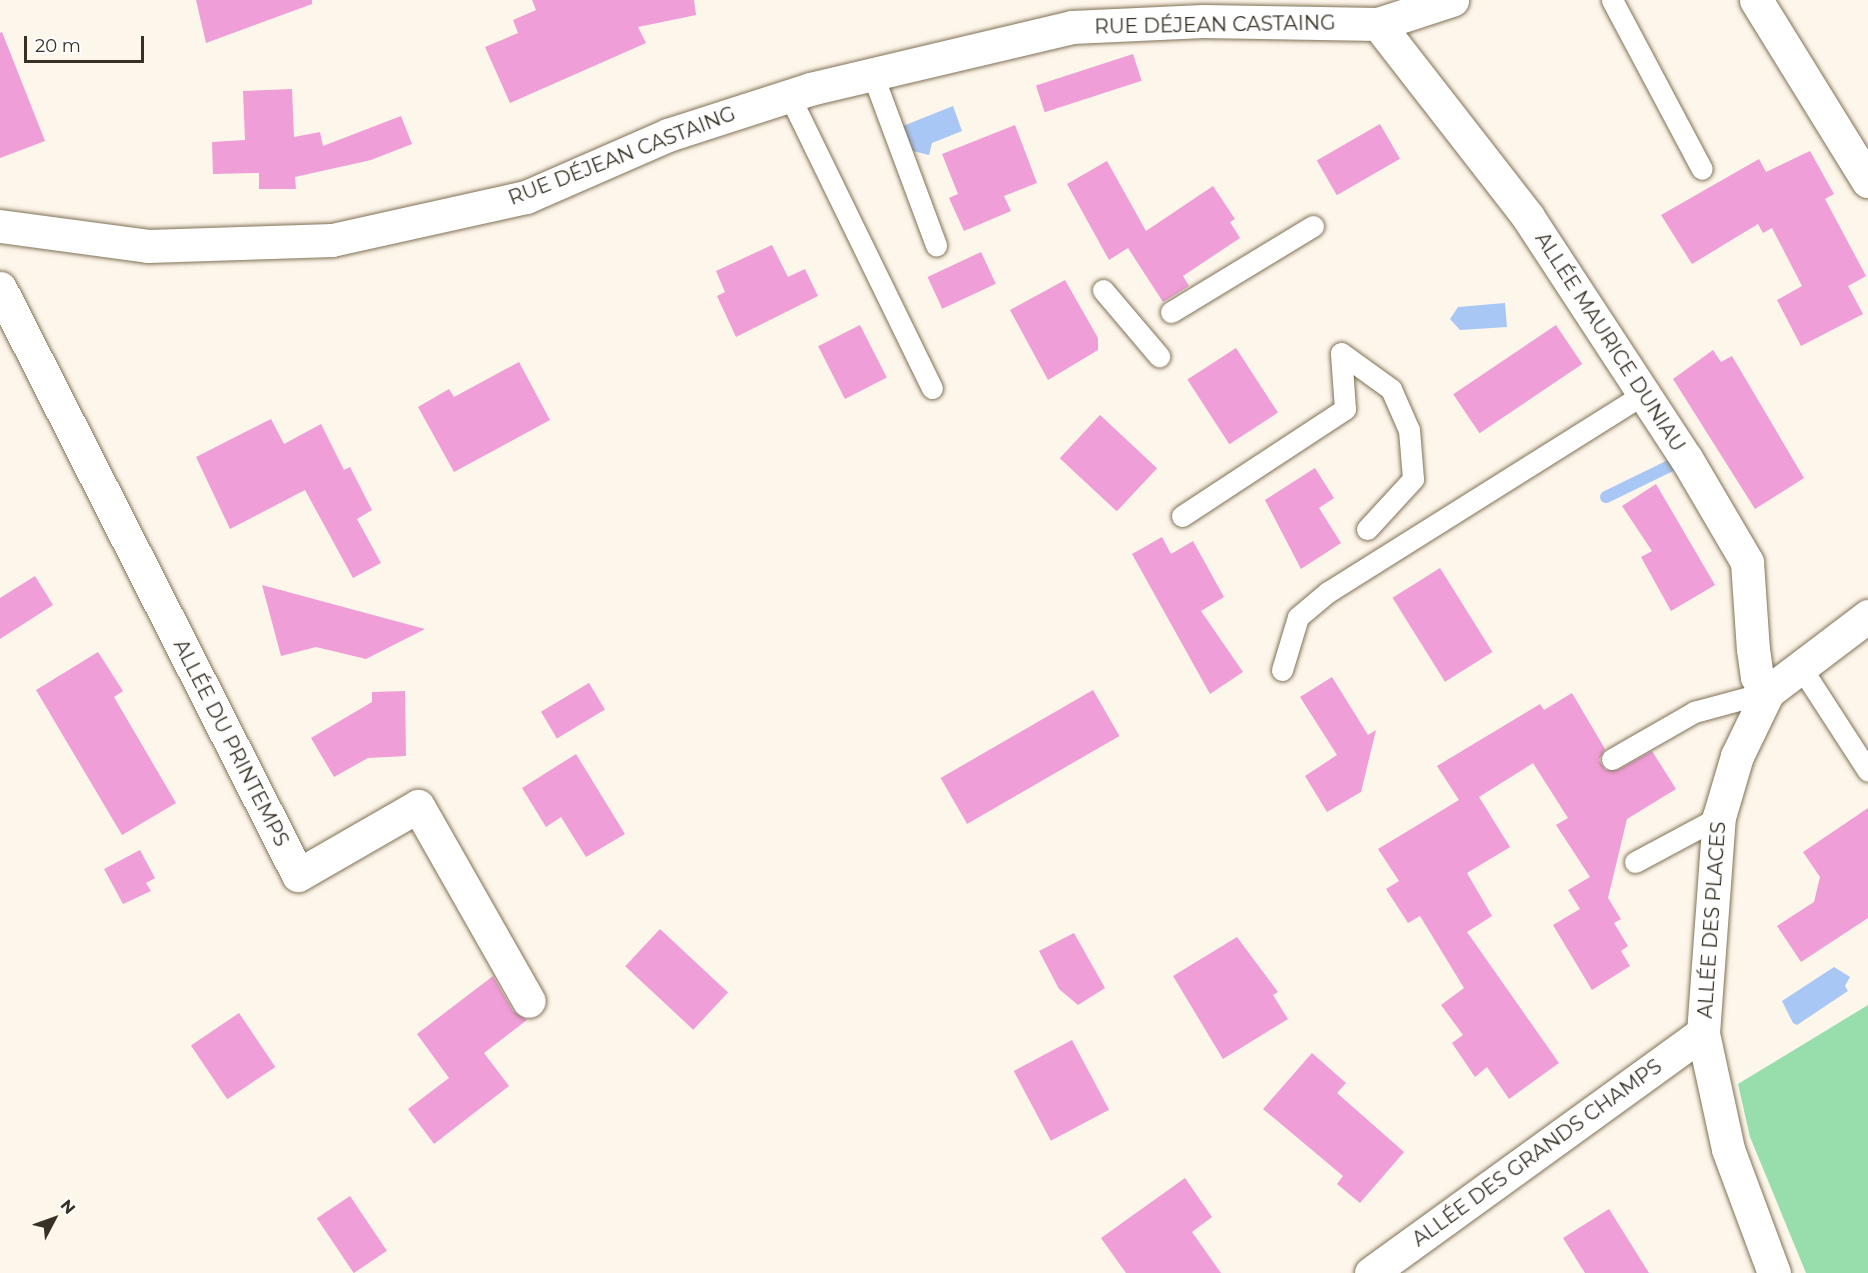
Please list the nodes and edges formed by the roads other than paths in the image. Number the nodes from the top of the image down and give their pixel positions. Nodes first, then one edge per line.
1 (1452, 0) edge
2 (1612, 0) edge
3 (1756, 0) edge
4 (1378, 24) junction
5 (872, 73) junction
6 (789, 95) junction
7 (1863, 161) edge
8 (1702, 169) dead end
9 (0, 226) edge
10 (1313, 226) dead end
11 (936, 245) dead end
12 (0, 288) edge
13 (1103, 290) dead end
14 (1171, 312) dead end
15 (1159, 356) dead end
16 (932, 388) dead end
17 (1645, 393) junction
18 (1182, 516) dead end
19 (1367, 529) dead end
20 (1868, 616) edge
21 (1802, 669) junction
22 (1282, 670) dead end
23 (1768, 692) junction
24 (1612, 759) dead end
25 (1868, 771) edge
26 (1719, 817) junction
27 (1635, 862) dead end
28 (529, 1001) dead end
29 (1703, 1033) junction
30 (1371, 1273) edge
31 (1774, 1273) edge

1 - 4 street, RUE DÉJEAN CASTAING
2 - 8 lane
3 - 7 street
4 - 5 street, RUE DÉJEAN CASTAING
4 - 17 street, ALLÉE MAURICE DUNIAU
5 - 6 street, RUE DÉJEAN CASTAING
5 - 11 lane
6 - 9 street, RUE DÉJEAN CASTAING
6 - 16 lane
10 - 14 lane
12 - 28 street, ALLÉE DU PRINTEMPS
13 - 15 lane
17 - 22 lane
17 - 23 street, ALLÉE MAURICE DUNIAU
18 - 19 lane
20 - 21 street
21 - 23 street
21 - 25 lane
23 - 24 lane
23 - 26 street, ALLÉE DES PLACES
26 - 27 lane
26 - 29 street, ALLÉE DES PLACES
29 - 30 street, ALLÉE DES GRANDS CHAMPS
29 - 31 street, ALLÉE DES PLACES

